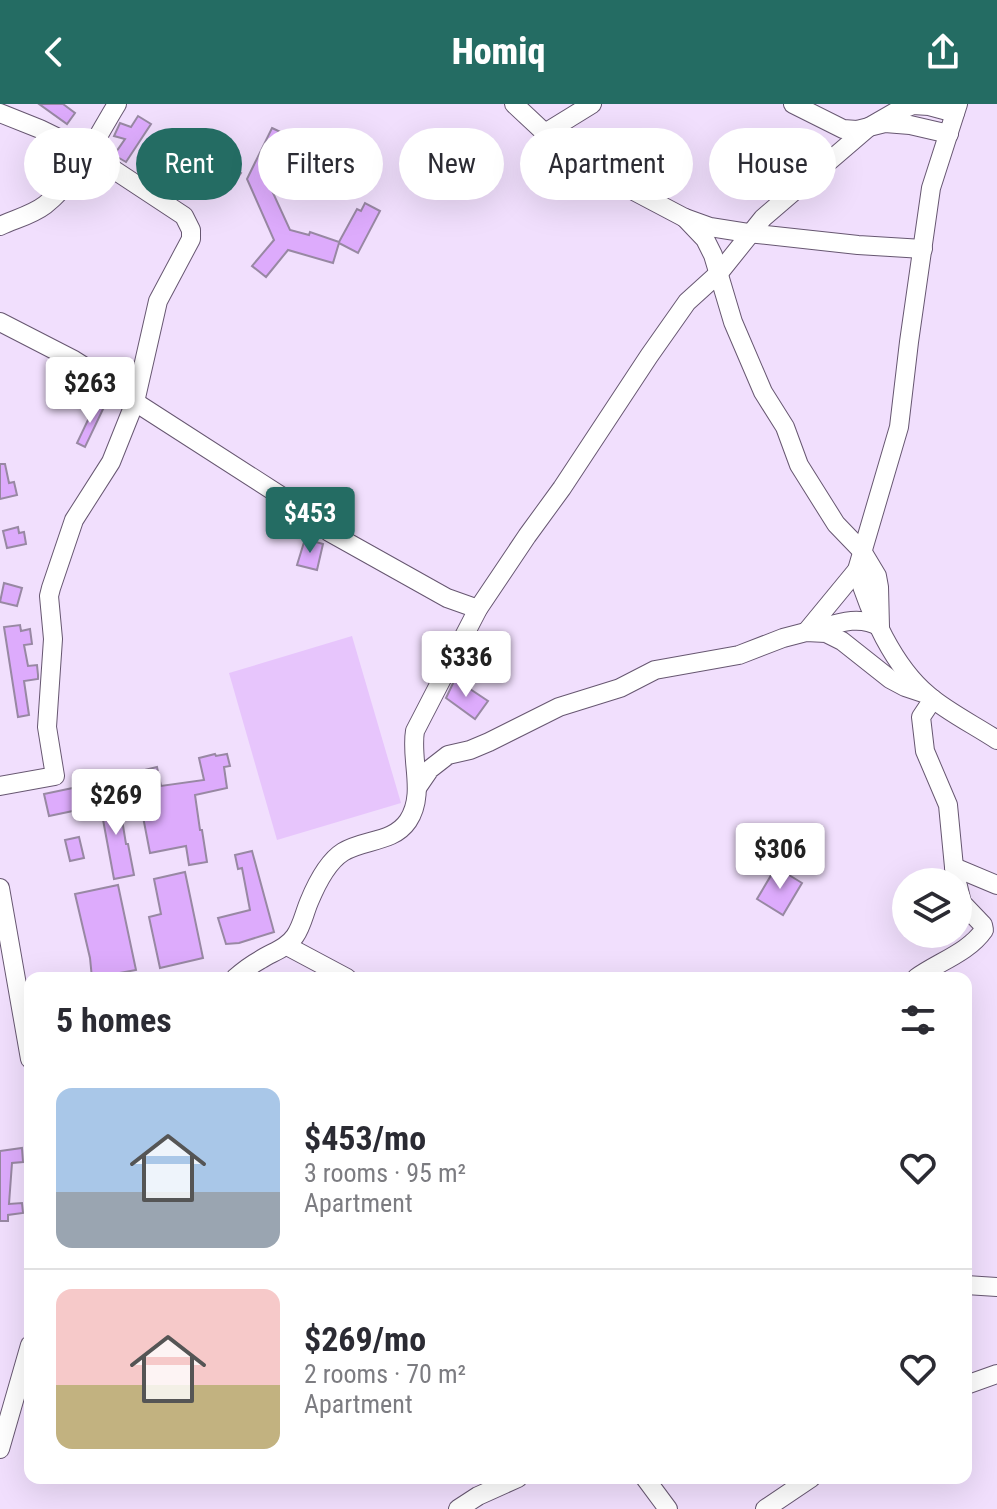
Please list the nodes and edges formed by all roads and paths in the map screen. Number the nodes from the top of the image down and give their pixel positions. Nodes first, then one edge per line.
1 (117, 104) edge
2 (514, 104) edge
3 (592, 104) edge
4 (793, 104) edge
5 (957, 109) edge
6 (0, 113) edge
7 (869, 127) junction
8 (38, 128) edge
9 (102, 128) edge
10 (540, 128) edge
11 (553, 128) edge
12 (949, 134) junction
13 (120, 174) edge
14 (50, 200) edge
15 (651, 200) edge
16 (685, 218) junction
17 (0, 226) edge
18 (748, 233) junction
19 (923, 249) junction
20 (719, 273) junction
21 (0, 322) edge
22 (135, 402) junction
23 (862, 551) junction
24 (857, 570) junction
25 (478, 609) junction
26 (880, 627) junction
27 (806, 632) junction
28 (929, 696) junction
29 (997, 740) edge
30 (0, 786) edge
31 (417, 788) junction
32 (955, 868) edge
33 (972, 881) edge
34 (997, 885) edge
35 (0, 888) edge
36 (972, 913) edge
37 (4, 938) edge
38 (972, 941) edge
39 (287, 946) junction
40 (964, 948) edge
41 (243, 972) edge
42 (336, 972) edge
43 (926, 972) edge
44 (24, 1031) edge
45 (972, 1285) edge
46 (997, 1287) edge
47 (24, 1366) edge
48 (997, 1374) edge
49 (972, 1383) edge
50 (0, 1449) edge
51 (505, 1484) edge
52 (649, 1484) edge
53 (802, 1484) edge
54 (458, 1509) edge
55 (668, 1509) edge
56 (765, 1509) edge

1 - 9 street
2 - 10 street
3 - 11 street
4 - 7 street
5 - 7 street
5 - 12 street
6 - 8 street
7 - 12 street
7 - 18 street
12 - 19 street
13 - 22 street
14 - 17 street
15 - 16 street
16 - 18 street
16 - 20 street
18 - 19 street
18 - 20 street
19 - 23 street
20 - 23 street
20 - 25 street
21 - 22 street
22 - 25 street
22 - 30 street
23 - 24 street
23 - 26 street
24 - 26 street
24 - 27 street
25 - 31 street
26 - 27 street
26 - 28 street
27 - 28 street
27 - 31 street
28 - 29 street
28 - 32 street
31 - 39 street
33 - 34 street
35 - 37 street
36 - 38 street
37 - 44 street
39 - 41 street
39 - 42 street
40 - 43 street
45 - 46 street
47 - 50 street
48 - 49 street
51 - 54 street
52 - 55 street
53 - 56 street

